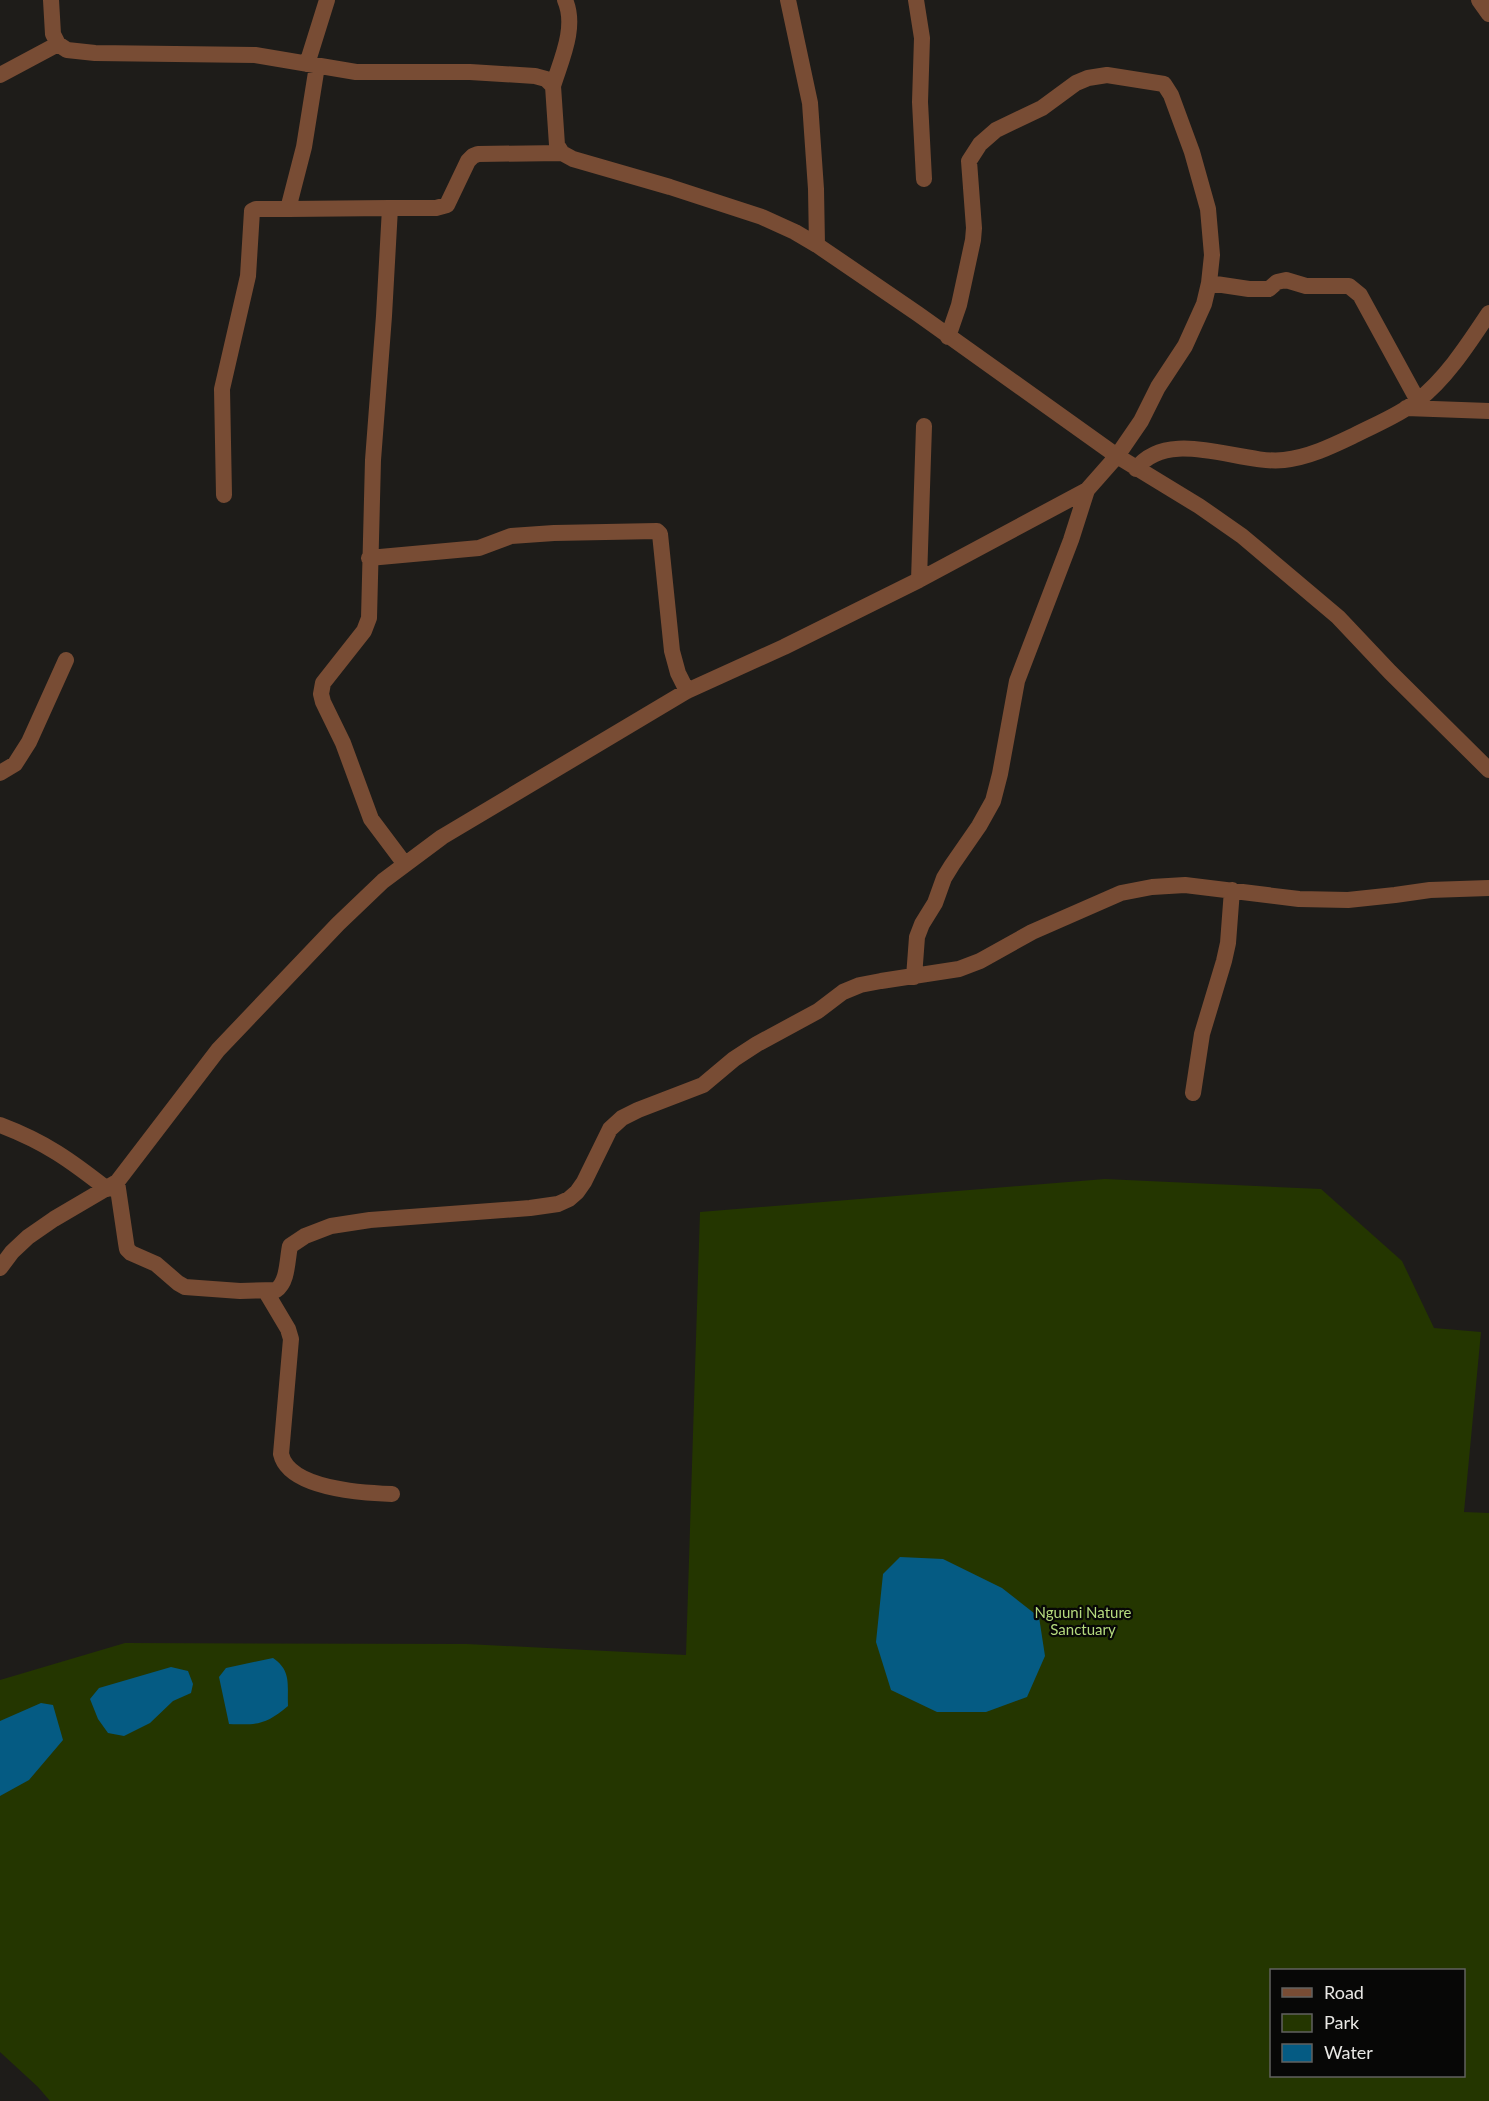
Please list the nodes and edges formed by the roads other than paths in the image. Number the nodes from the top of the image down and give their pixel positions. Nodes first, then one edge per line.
1 (51, 0) edge
2 (327, 0) edge
3 (565, 0) edge
4 (788, 0) edge
5 (916, 0) edge
6 (1479, 0) edge
7 (1489, 14) edge
8 (58, 44) junction
9 (312, 65) junction
10 (0, 75) edge
11 (553, 86) junction
12 (562, 153) junction
13 (924, 179) dead end
14 (390, 208) junction
15 (288, 209) junction
16 (817, 245) junction
17 (1209, 283) junction
18 (1489, 313) edge
19 (948, 337) junction
20 (1412, 405) junction
21 (1489, 411) edge
22 (924, 426) dead end
23 (1117, 456) junction
24 (1136, 469) junction
25 (1087, 490) junction
26 (224, 495) dead end
27 (369, 558) junction
28 (919, 580) junction
29 (66, 660) dead end
30 (687, 691) junction
31 (1489, 770) edge
32 (0, 773) edge
33 (404, 863) junction
34 (1489, 888) edge
35 (1232, 890) junction
36 (914, 977) junction
37 (1193, 1093) dead end
38 (0, 1125) edge
39 (112, 1185) junction
40 (0, 1268) edge
41 (266, 1292) junction
42 (392, 1494) dead end

1 - 8 street
2 - 9 street
3 - 11 street
4 - 16 street
5 - 13 street
6 - 7 street
8 - 9 street
8 - 10 street
9 - 11 street
9 - 15 street
11 - 12 street
12 - 14 street
12 - 16 street
14 - 15 street
14 - 27 street
15 - 26 street
16 - 19 street
17 - 19 street
17 - 20 street
17 - 23 street
18 - 20 street
19 - 23 street
20 - 21 street
20 - 24 street
22 - 28 street
23 - 24 street
23 - 25 street
24 - 31 street
25 - 28 street
25 - 36 street
27 - 30 street
27 - 33 street
28 - 30 street
29 - 32 street
30 - 33 street
33 - 39 street
34 - 35 street
35 - 36 street
35 - 37 street
36 - 41 street
38 - 39 street
39 - 40 street
39 - 41 street
41 - 42 street

